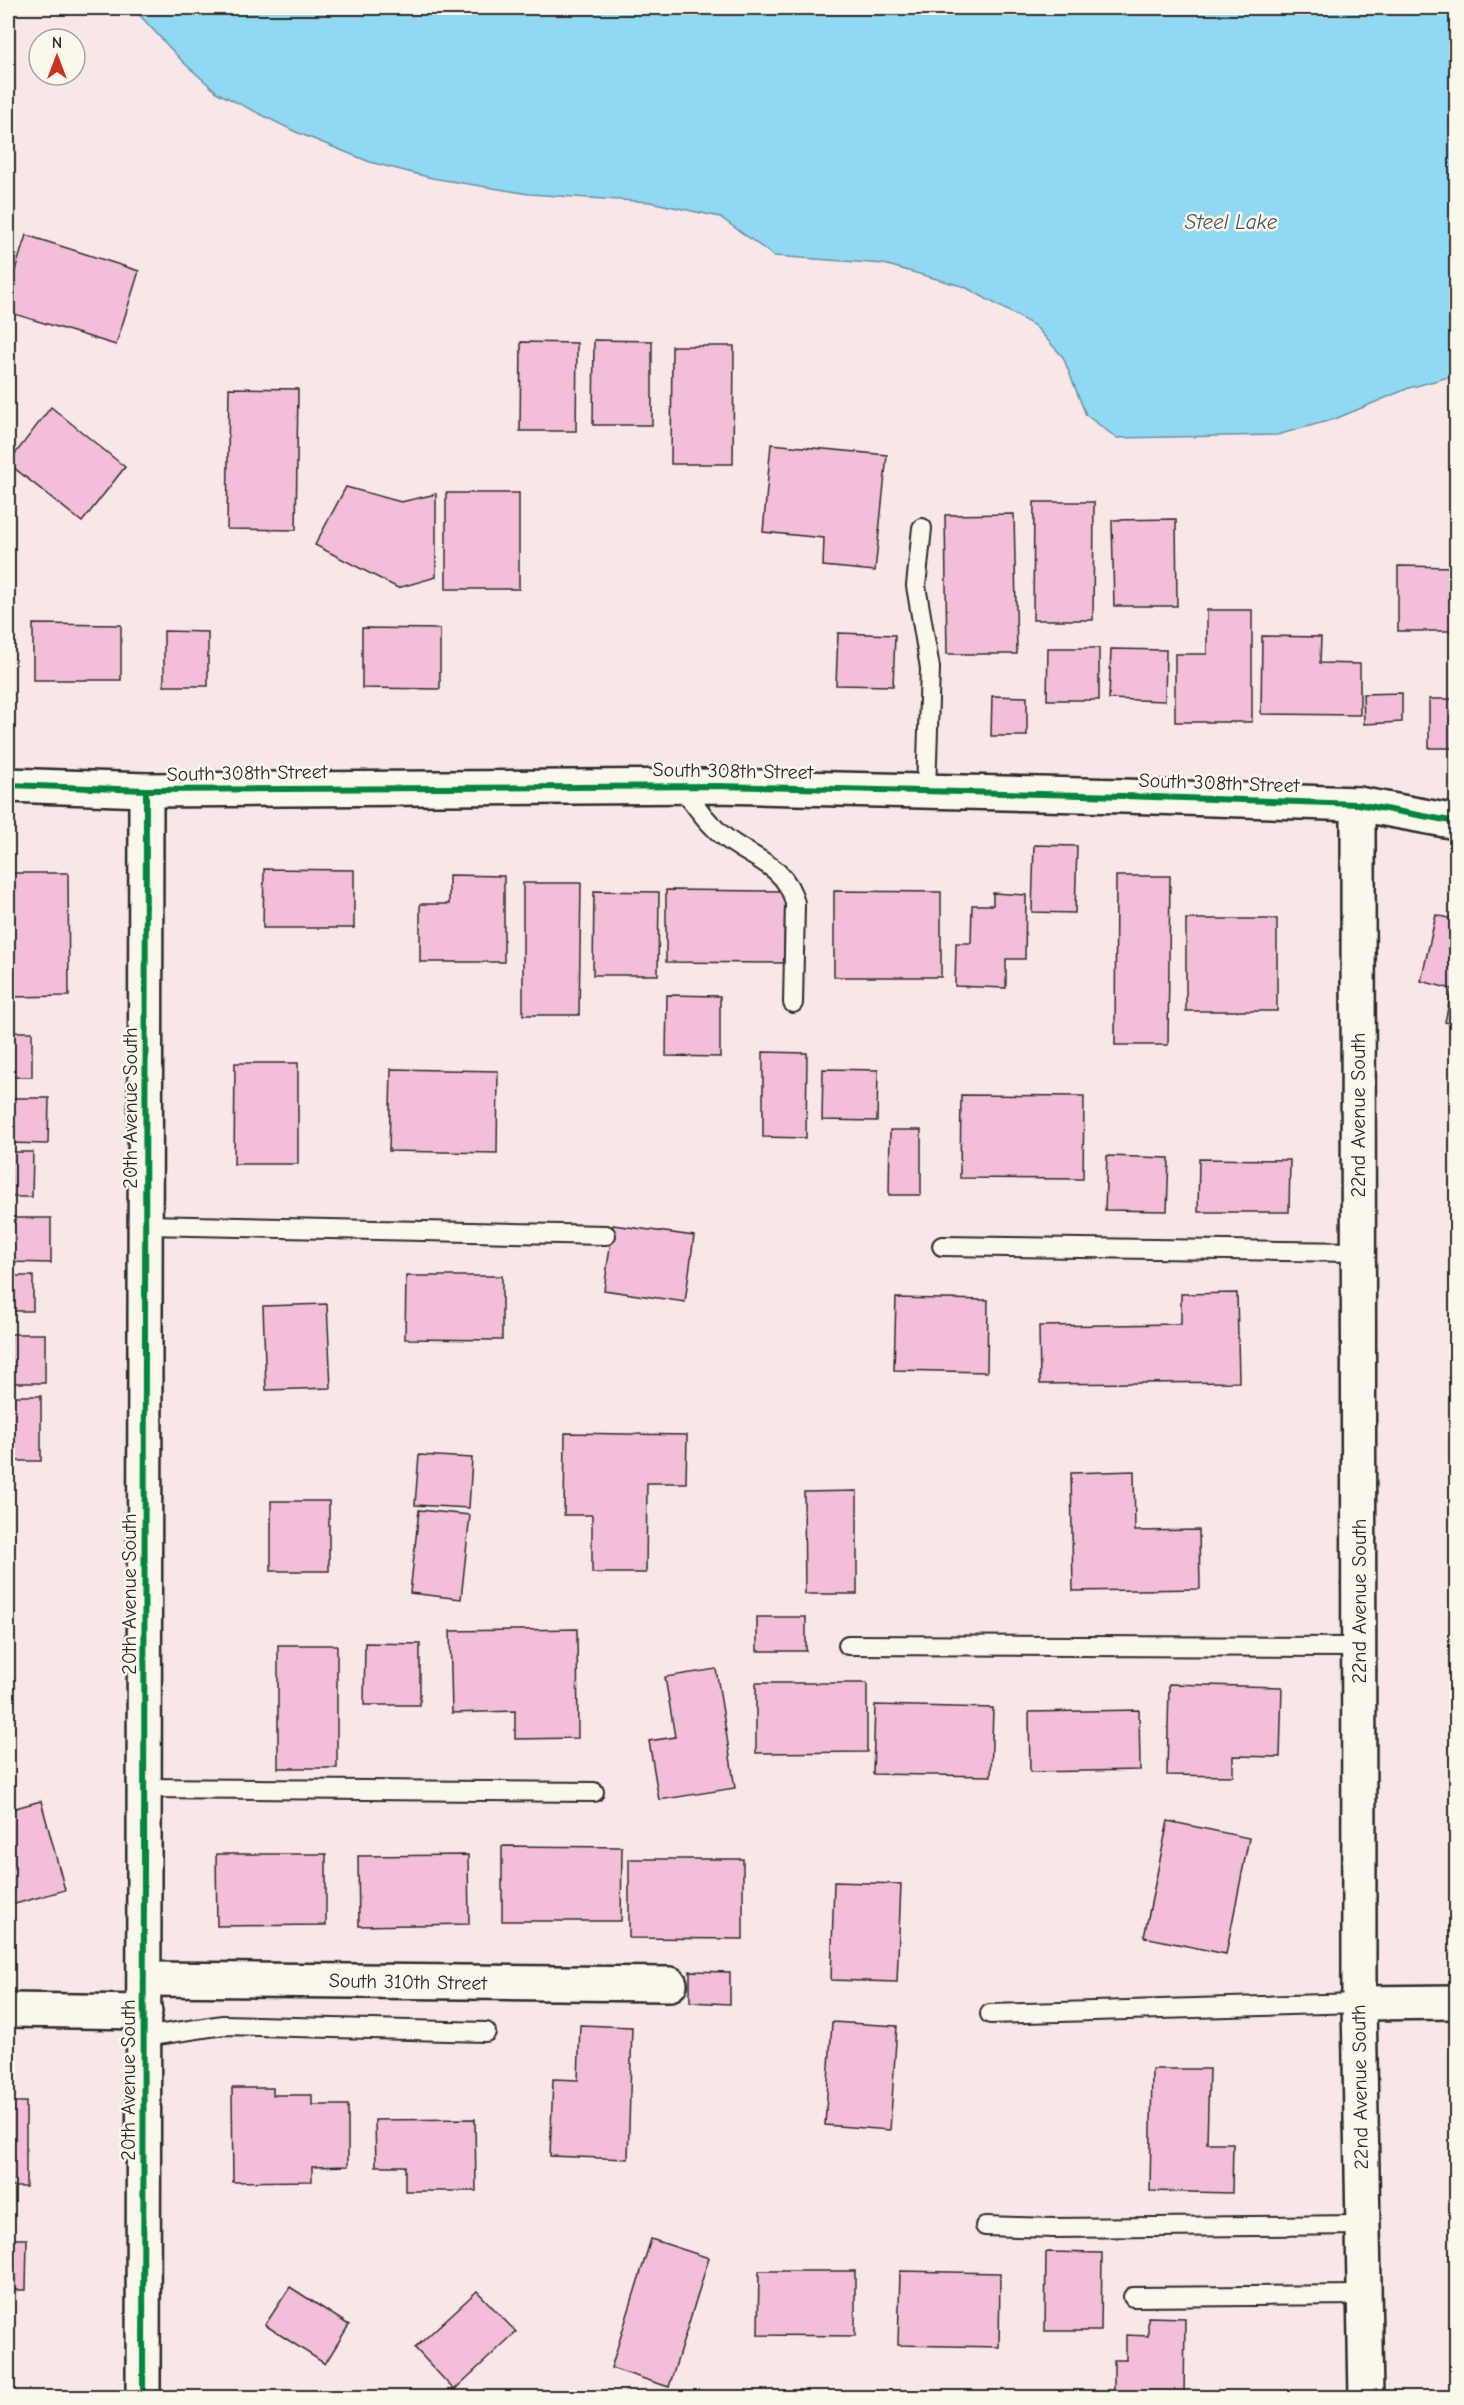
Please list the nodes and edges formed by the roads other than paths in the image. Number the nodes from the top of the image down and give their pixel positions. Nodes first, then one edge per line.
1 (922, 528) dead end
2 (8, 785) edge
3 (682, 787) junction
4 (146, 790) junction
5 (926, 791) junction
6 (1358, 804) junction
7 (1456, 822) edge
8 (793, 1003) dead end
9 (146, 1225) junction
10 (606, 1235) dead end
11 (942, 1246) dead end
12 (1358, 1252) junction
13 (848, 1645) dead end
14 (1358, 1647) junction
15 (145, 1788) junction
16 (594, 1792) dead end
17 (145, 1979) junction
18 (670, 1984) dead end
19 (1456, 2002) edge
20 (1359, 2003) junction
21 (8, 2010) edge
22 (990, 2014) dead end
23 (144, 2024) junction
24 (486, 2032) dead end
25 (1362, 2225) junction
26 (985, 2226) dead end
27 (1364, 2295) junction
28 (1133, 2297) dead end
29 (143, 2397) edge
30 (1366, 2397) edge

1 - 5 lane
2 - 4 street, South 308th Street
3 - 4 street, South 308th Street
3 - 5 street, South 308th Street
3 - 8 lane
4 - 9 street, 20th Avenue South
5 - 6 street, South 308th Street
6 - 7 street, South 308th Street
6 - 12 street, 22nd Avenue South
9 - 10 lane
9 - 15 street, 20th Avenue South
11 - 12 lane
12 - 14 street, 22nd Avenue South
13 - 14 lane
14 - 20 street, 22nd Avenue South
15 - 16 lane
15 - 17 street, 20th Avenue South
17 - 18 street, South 310th Street
17 - 23 street, 20th Avenue South
19 - 20 street
20 - 22 lane
20 - 25 street, 22nd Avenue South
21 - 23 street
23 - 24 lane
23 - 29 street, 20th Avenue South
25 - 26 lane
25 - 27 street, 22nd Avenue South
27 - 28 lane
27 - 30 street, 22nd Avenue South

